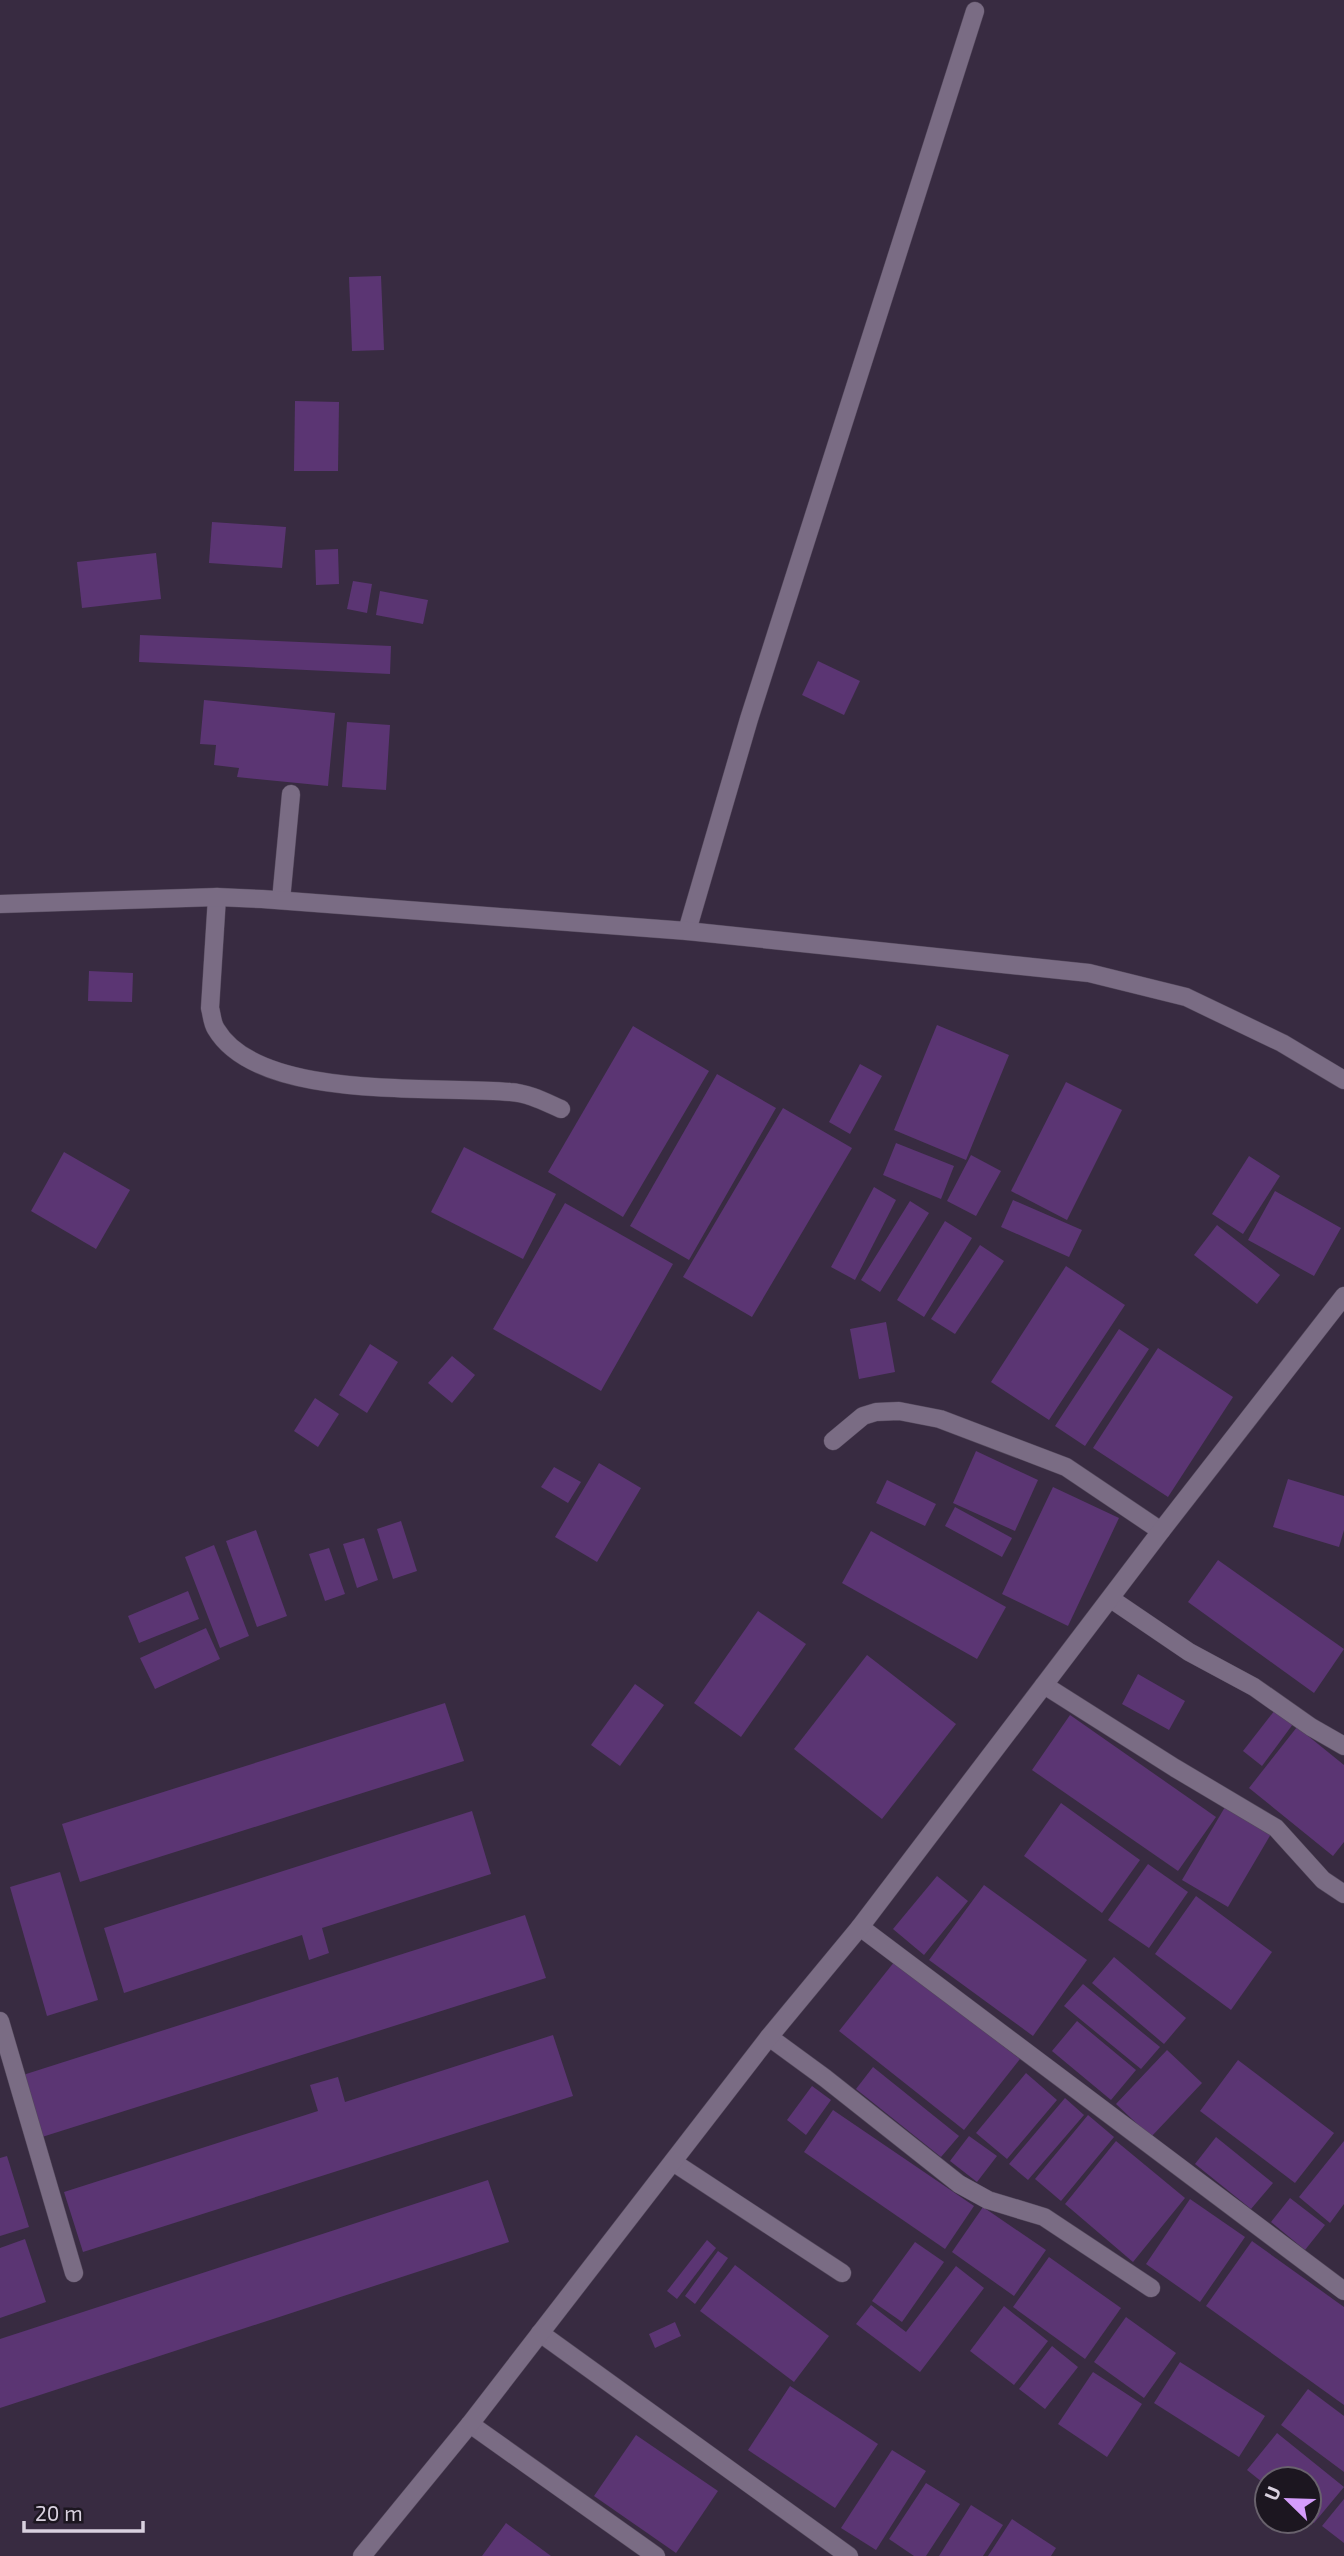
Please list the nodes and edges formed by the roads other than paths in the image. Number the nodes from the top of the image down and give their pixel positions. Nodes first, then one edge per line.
1 (975, 10) dead end
2 (291, 794) dead end
3 (217, 897) junction
4 (281, 900) junction
5 (0, 904) edge
6 (687, 931) junction
7 (1344, 1080) edge
8 (561, 1109) dead end
9 (1344, 1296) edge
10 (834, 1441) dead end
11 (1161, 1531) junction
12 (1111, 1599) junction
13 (1044, 1685) junction
14 (1344, 1746) edge
15 (1344, 1894) edge
16 (860, 1927) junction
17 (0, 2021) edge
18 (769, 2037) junction
19 (673, 2162) junction
20 (74, 2273) dead end
21 (842, 2273) dead end
22 (1151, 2288) dead end
23 (1344, 2291) edge
24 (540, 2333) junction
25 (470, 2424) junction
26 (362, 2556) edge
27 (656, 2556) edge
28 (849, 2556) edge

1 - 6 street
2 - 4 street
3 - 4 street
3 - 5 street
3 - 8 street
4 - 6 street
6 - 7 street
9 - 11 street
10 - 11 street
11 - 12 street
12 - 13 street
12 - 14 street
13 - 15 street
13 - 16 street
16 - 18 street
16 - 23 street
17 - 20 street
18 - 19 street
18 - 22 street
19 - 21 street
19 - 24 street
24 - 25 street
24 - 28 street
25 - 26 street
25 - 27 street

